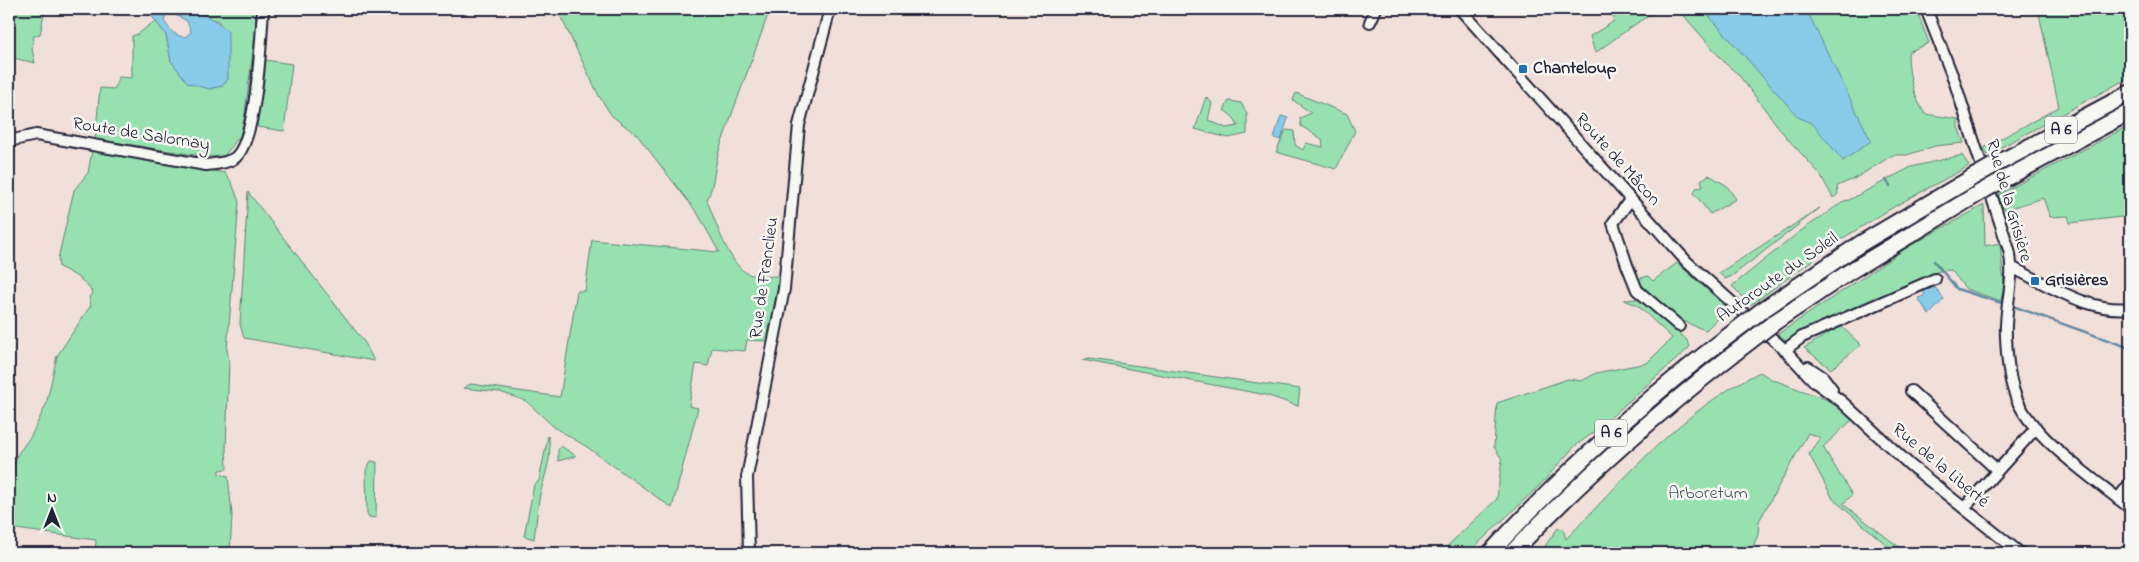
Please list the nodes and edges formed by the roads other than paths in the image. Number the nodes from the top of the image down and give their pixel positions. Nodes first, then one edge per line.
1 (262, 9) edge
2 (830, 9) edge
3 (1376, 9) edge
4 (1460, 9) edge
5 (1926, 9) edge
6 (1370, 22) dead end
7 (2130, 93) edge
8 (2130, 112) edge
9 (9, 140) edge
10 (1630, 200) junction
11 (2013, 268) junction
12 (1935, 279) dead end
13 (2130, 308) edge
14 (1755, 324) junction
15 (1679, 326) dead end
16 (1785, 350) junction
17 (1911, 391) dead end
18 (2036, 428) junction
19 (1997, 470) junction
20 (2130, 483) edge
21 (2118, 499) junction
22 (1964, 508) junction
23 (2130, 508) edge
24 (749, 553) edge
25 (1490, 553) edge
26 (1512, 553) edge
27 (2020, 553) edge

1 - 9 street, Route de Salornay
2 - 24 street, Rue de Franclieu
3 - 6 street
4 - 10 street, Route de Mâcon
5 - 11 street, Rue de la Grisière
7 - 14 highway, Autoroute du Soleil / A 6, bridge
8 - 14 highway, Autoroute du Soleil / A 6, bridge
10 - 14 street, Route de Mâcon
10 - 15 street
11 - 13 street
11 - 18 street, Rue de la Grisière
12 - 16 street
14 - 16 street, Rue de la Liberté
14 - 25 highway, Autoroute du Soleil / A 6
14 - 26 highway, Autoroute du Soleil / A 6
16 - 22 street, Rue de la Liberté
17 - 19 street
18 - 19 street
18 - 21 street, Rue de la Grisière
19 - 22 street
20 - 21 street
21 - 23 street, Rue de la Grisière
22 - 27 street, Rue de la Liberté

